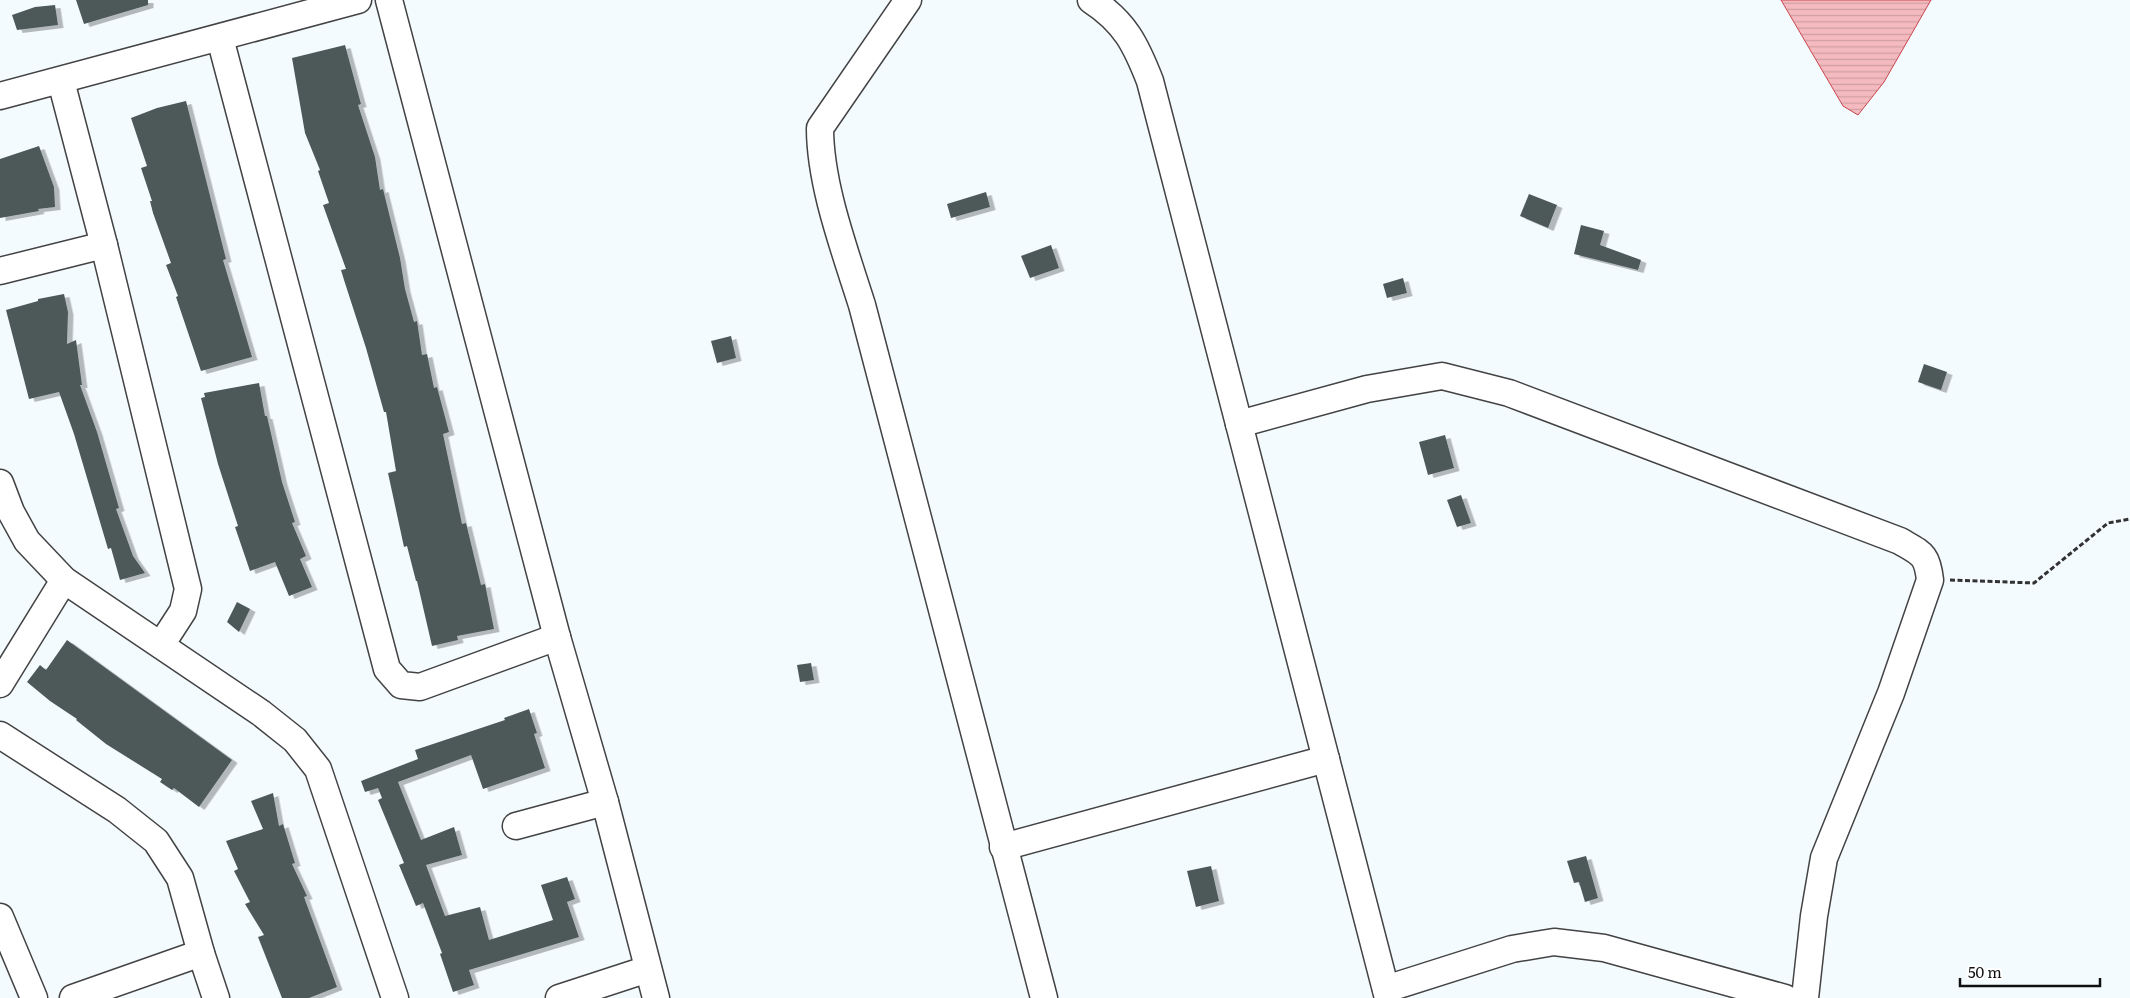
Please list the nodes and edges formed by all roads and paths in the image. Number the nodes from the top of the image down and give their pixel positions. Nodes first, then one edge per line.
1 (358, 0) edge
2 (389, 0) edge
3 (908, 0) edge
4 (1090, 0) edge
5 (220, 38) junction
6 (61, 81) junction
7 (0, 96) edge
8 (104, 244) junction
9 (0, 271) edge
10 (1239, 424) junction
11 (0, 483) edge
12 (2130, 519) edge
13 (64, 580) junction
14 (1930, 580) junction
15 (557, 637) junction
16 (161, 645) junction
17 (0, 684) edge
18 (0, 735) edge
19 (1326, 759) junction
20 (605, 802) junction
21 (516, 826) dead end
22 (1003, 846) junction
23 (0, 917) edge
24 (201, 953) junction
25 (648, 968) junction
26 (1387, 994) edge
27 (34, 998) edge
28 (73, 998) edge
29 (216, 998) edge
30 (395, 998) edge
31 (559, 998) edge
32 (656, 998) edge
33 (1044, 998) edge
34 (1785, 998) edge
35 (1805, 998) edge

1 - 5 street
2 - 15 street
3 - 22 street
4 - 10 street
5 - 6 street
5 - 15 street
6 - 7 street
6 - 8 street
8 - 9 street
8 - 16 street
10 - 14 street
10 - 19 street
11 - 13 street
12 - 14 path
13 - 16 street
13 - 17 street
14 - 35 street
15 - 20 street
16 - 30 street
18 - 24 street
19 - 22 street
19 - 26 street
20 - 21 street
20 - 25 street
22 - 33 street
23 - 27 street
24 - 28 street
24 - 29 street
25 - 31 street
25 - 32 street
26 - 34 street

